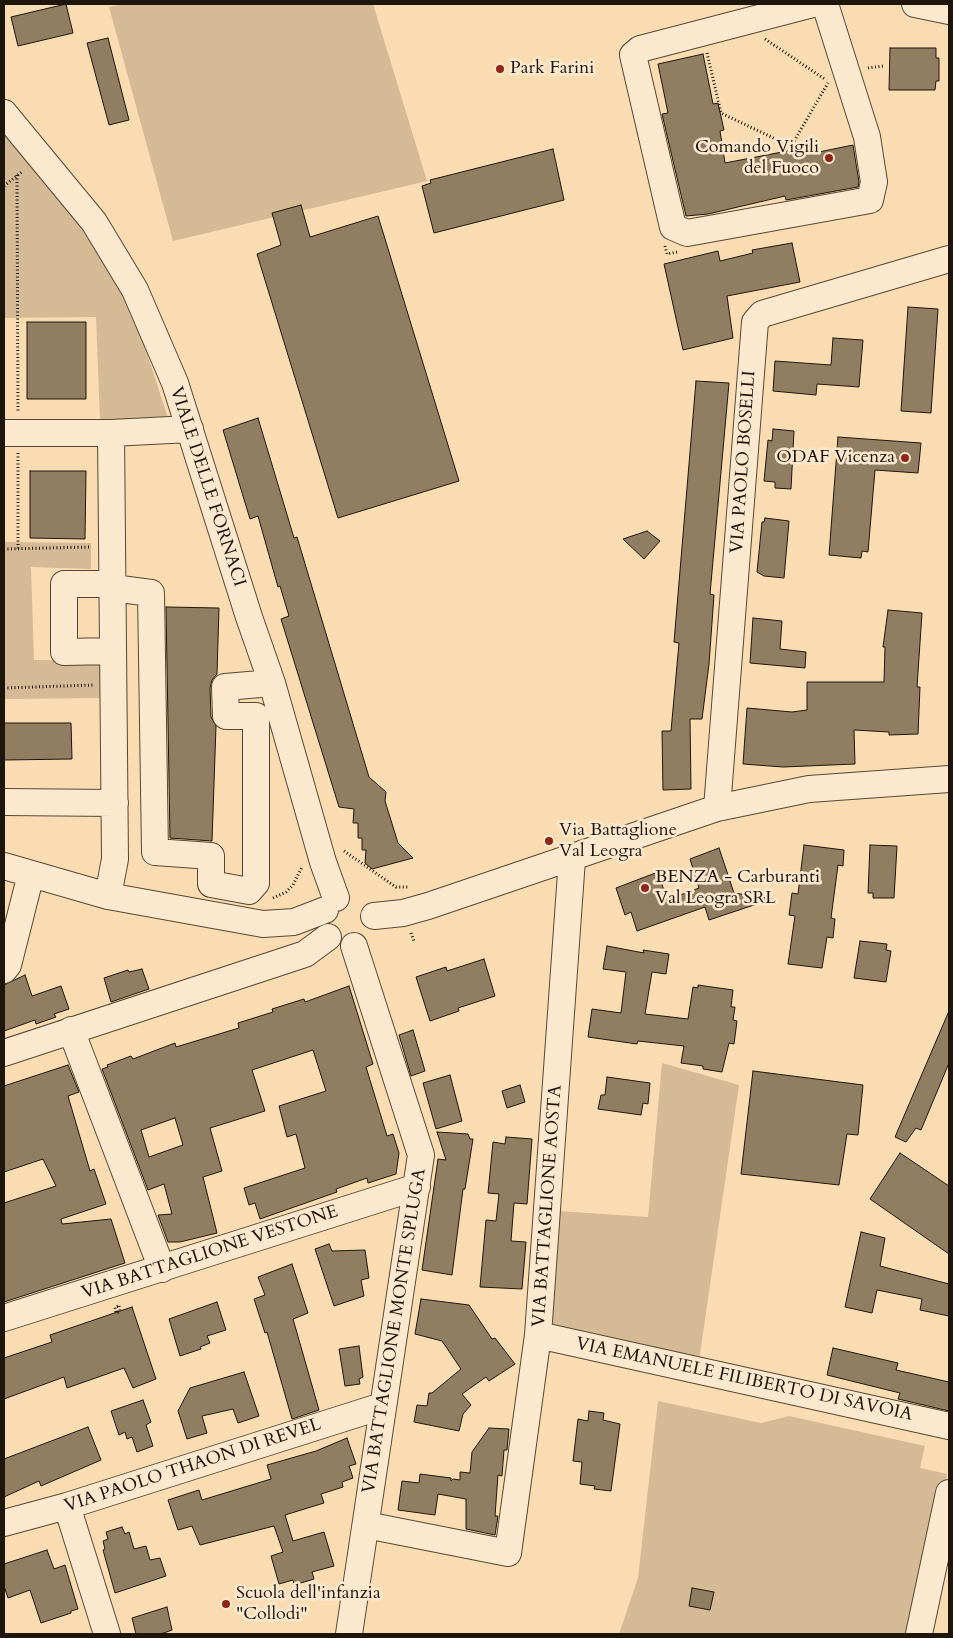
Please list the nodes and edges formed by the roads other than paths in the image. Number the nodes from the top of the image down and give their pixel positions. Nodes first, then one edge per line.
1 (813, 4) edge
2 (825, 4) edge
3 (915, 4) edge
4 (949, 11) edge
5 (4, 113) edge
6 (949, 260) edge
7 (190, 429) junction
8 (11, 433) edge
9 (111, 433) junction
10 (113, 586) junction
11 (113, 651) junction
12 (272, 683) junction
13 (949, 779) edge
14 (4, 802) edge
15 (115, 803) junction
16 (717, 808) junction
17 (572, 859) junction
18 (4, 866) edge
19 (31, 874) junction
20 (108, 896) junction
21 (331, 904) junction
22 (374, 916) junction
23 (328, 937) junction
24 (354, 946) junction
25 (4, 970) edge
26 (71, 1030) junction
27 (4, 1054) edge
28 (417, 1187) junction
29 (162, 1270) junction
30 (4, 1318) edge
31 (538, 1335) junction
32 (382, 1406) junction
33 (949, 1426) edge
34 (949, 1493) edge
35 (67, 1506) junction
36 (4, 1523) edge
37 (366, 1525) junction
38 (107, 1634) edge
39 (349, 1634) edge
40 (919, 1634) edge

1 - 2 street
3 - 4 street
5 - 7 street, VIALE DELLE FORNACI
6 - 16 street, VIA PAOLO BOSELLI
7 - 9 street
7 - 12 street, VIALE DELLE FORNACI
8 - 9 street
9 - 10 street
10 - 11 street
10 - 11 street
10 - 12 street
11 - 15 street
12 - 21 street, VIALE DELLE FORNACI
13 - 16 street
14 - 15 street
15 - 20 street
16 - 17 street
17 - 22 street
17 - 31 street, VIA BATTAGLIONE AOSTA
18 - 19 street
19 - 20 street
19 - 25 street
20 - 21 street
21 - 22 street
21 - 23 street
22 - 24 street
23 - 24 street
23 - 26 street
24 - 28 street, VIA BATTAGLIONE MONTE SPLUGA
26 - 27 street
26 - 29 street
28 - 29 street, VIA BATTAGLIONE VESTONE
28 - 32 street, VIA BATTAGLIONE MONTE SPLUGA
29 - 30 street, VIA BATTAGLIONE VESTONE
31 - 33 street, VIA EMANUELE FILIBERTO DI SAVOIA
31 - 37 street, VIA BATTAGLIONE AOSTA
32 - 35 street, VIA PAOLO THAON DI REVEL
32 - 37 street, VIA BATTAGLIONE MONTE SPLUGA
34 - 40 street
35 - 36 street, VIA PAOLO THAON DI REVEL
35 - 38 street
37 - 39 street, VIA BATTAGLIONE MONTE SPLUGA

